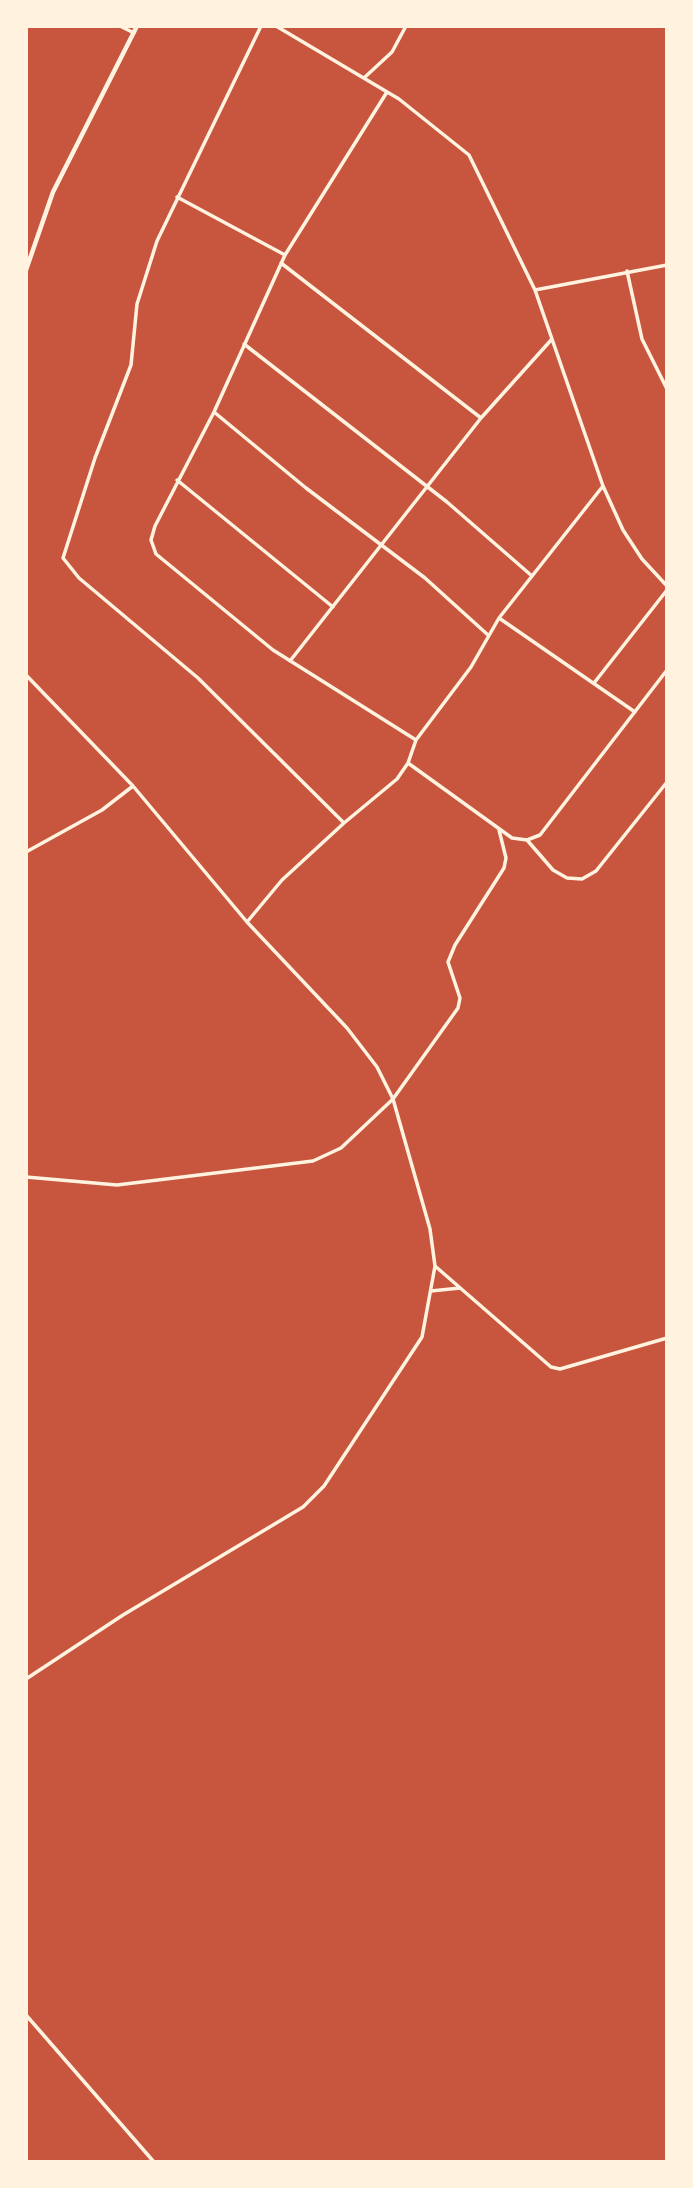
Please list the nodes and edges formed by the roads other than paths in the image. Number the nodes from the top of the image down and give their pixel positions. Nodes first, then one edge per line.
1 (120, 26) edge
2 (137, 26) edge
3 (261, 26) edge
4 (276, 26) edge
5 (407, 26) edge
6 (134, 33) junction
7 (365, 77) junction
8 (387, 92) junction
9 (177, 197) junction
10 (285, 255) junction
11 (281, 263) junction
12 (667, 265) edge
13 (26, 270) edge
14 (627, 271) junction
15 (535, 290) junction
16 (552, 339) junction
17 (244, 344) junction
18 (667, 389) edge
19 (214, 412) junction
20 (481, 418) junction
21 (177, 480) junction
22 (603, 486) junction
23 (428, 488) junction
24 (383, 544) junction
25 (532, 576) junction
26 (667, 588) edge
27 (333, 607) junction
28 (499, 618) junction
29 (488, 635) junction
30 (290, 661) junction
31 (667, 670) edge
32 (26, 675) edge
33 (594, 683) junction
34 (635, 712) junction
35 (416, 740) junction
36 (408, 763) junction
37 (667, 782) edge
38 (133, 786) junction
39 (344, 823) junction
40 (499, 830) junction
41 (527, 840) junction
42 (26, 852) edge
43 (247, 922) junction
44 (393, 1099) junction
45 (26, 1177) edge
46 (435, 1266) junction
47 (460, 1288) junction
48 (431, 1291) junction
49 (667, 1338) edge
50 (26, 1679) edge
51 (26, 2015) edge
52 (154, 2162) edge

1 - 6 street
2 - 6 street
3 - 9 street
4 - 7 street
5 - 7 street
6 - 13 street
7 - 8 street
8 - 10 street
8 - 15 street
9 - 10 street
9 - 39 street
10 - 11 street
11 - 17 street
11 - 20 street
12 - 14 street
14 - 15 street
14 - 18 street
15 - 16 street
16 - 20 street
16 - 22 street
17 - 19 street
17 - 23 street
19 - 21 street
19 - 24 street
20 - 23 street
21 - 27 street
21 - 30 street
22 - 25 street
22 - 26 street
23 - 24 street
23 - 25 street
24 - 27 street
24 - 29 street
25 - 28 street
26 - 33 street
27 - 30 street
28 - 29 street
28 - 33 street
29 - 35 street
30 - 35 street
31 - 34 street
32 - 38 street
33 - 34 street
34 - 41 street
35 - 36 street
36 - 39 street
36 - 40 street
37 - 41 street
38 - 42 street
38 - 43 street
39 - 43 street
40 - 41 street
40 - 44 street
43 - 44 street
44 - 45 street
44 - 46 street
46 - 47 street
46 - 48 street
47 - 48 street
47 - 49 street
48 - 50 street
51 - 52 street

